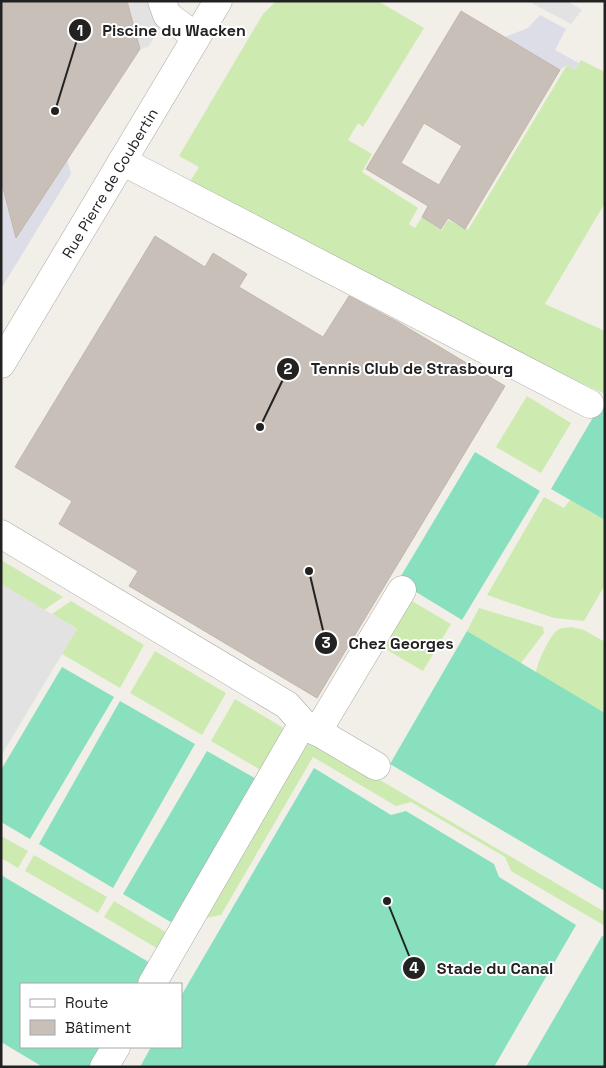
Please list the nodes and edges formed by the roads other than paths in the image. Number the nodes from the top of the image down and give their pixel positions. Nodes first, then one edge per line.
1 (162, 1) edge
2 (218, 1) edge
3 (196, 37) junction
4 (122, 161) junction
5 (1, 364) edge
6 (590, 404) dead end
7 (1, 534) edge
8 (402, 590) dead end
9 (310, 728) junction
10 (376, 766) dead end
11 (153, 983) edge
12 (115, 1048) edge
13 (104, 1067) edge

1 - 3 street
2 - 3 street, Rue Pierre de Coubertin
3 - 4 street, Rue Pierre de Coubertin
4 - 5 street, Rue Pierre de Coubertin
4 - 6 street
7 - 9 street
8 - 9 street
9 - 10 street
9 - 11 street
12 - 13 street

